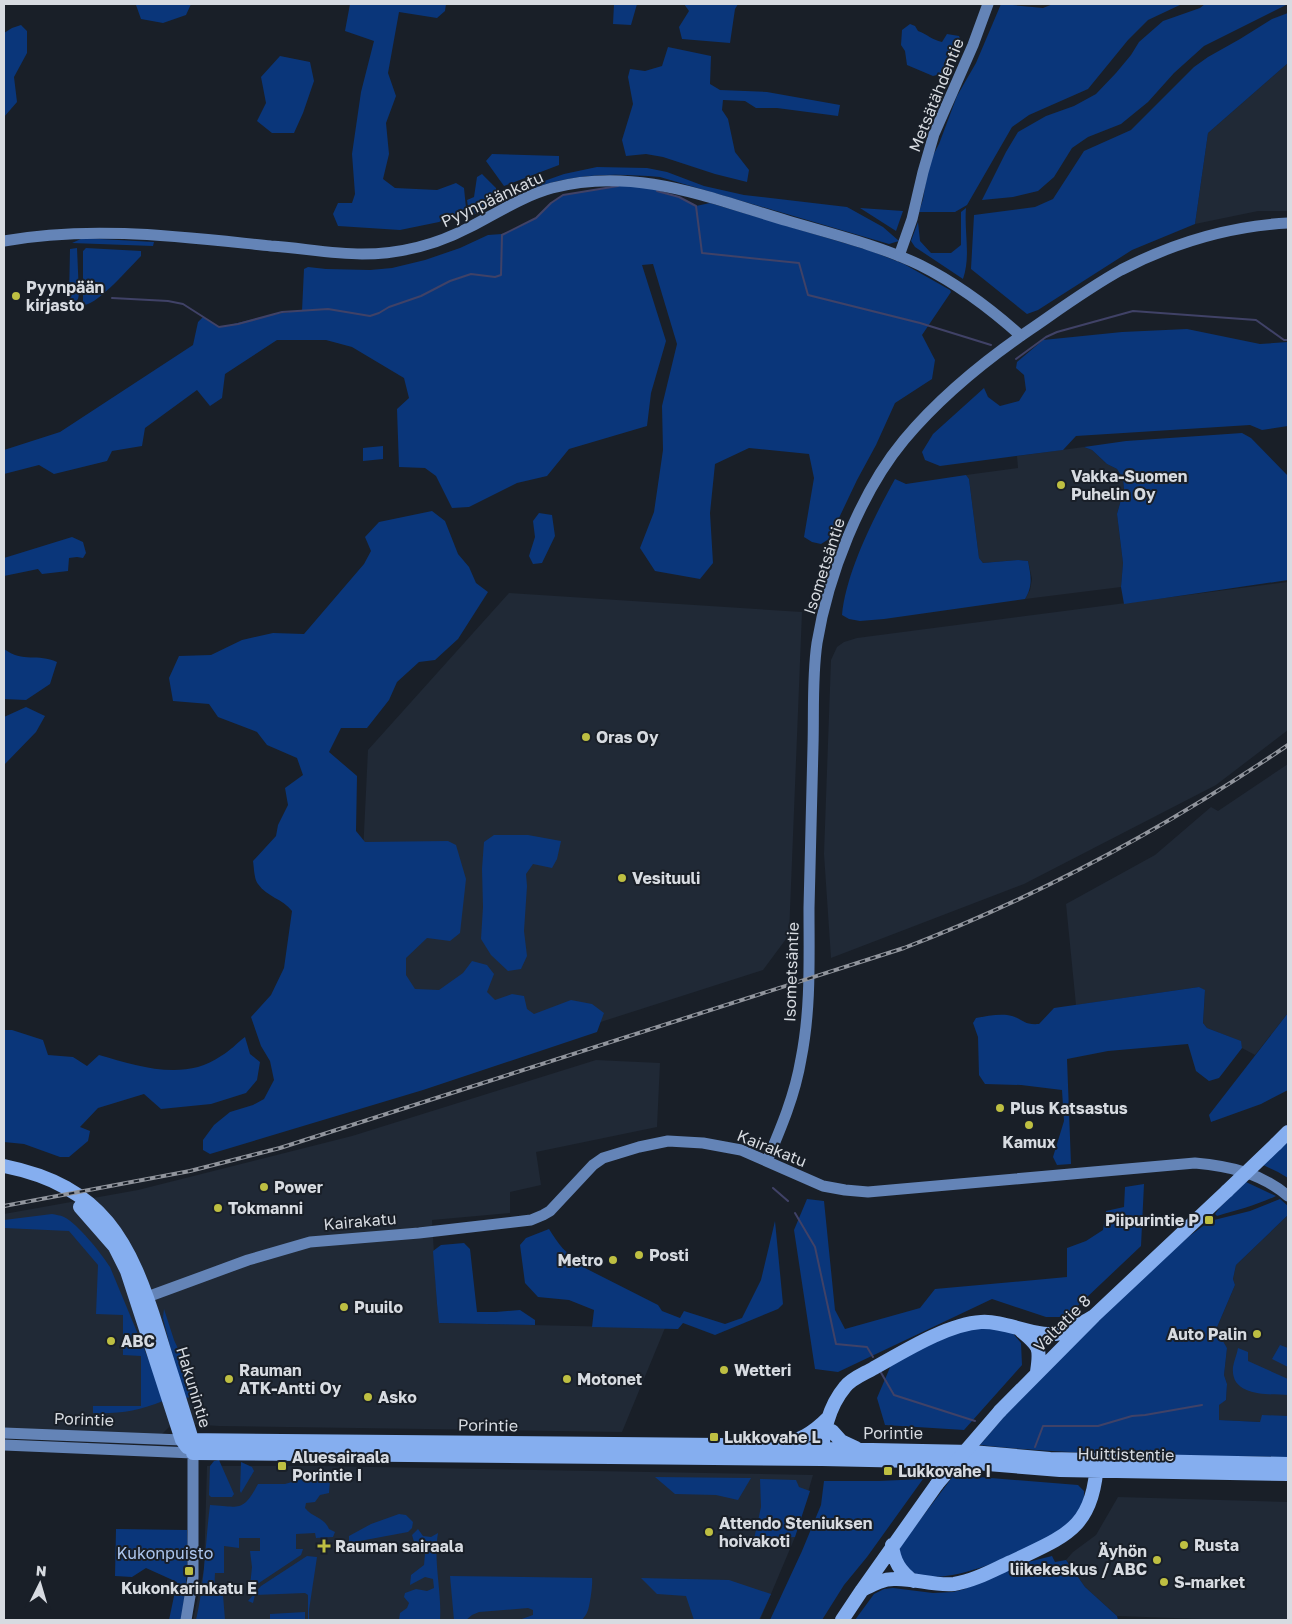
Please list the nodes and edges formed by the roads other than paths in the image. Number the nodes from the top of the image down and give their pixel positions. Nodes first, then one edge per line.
1 (988, 4) edge
2 (1288, 223) edge
3 (4, 241) edge
4 (899, 256) junction
5 (1021, 336) junction
6 (1288, 1132) edge
7 (767, 1161) junction
8 (4, 1166) edge
9 (1288, 1196) edge
10 (142, 1298) junction
11 (1094, 1316) junction
12 (1019, 1328) junction
13 (1037, 1372) junction
14 (180, 1419) junction
15 (830, 1424) junction
16 (4, 1433) edge
17 (215, 1443) junction
18 (189, 1444) junction
19 (4, 1445) edge
20 (753, 1446) junction
21 (241, 1447) junction
22 (862, 1450) junction
23 (824, 1452) junction
24 (968, 1457) junction
25 (1288, 1464) edge
26 (1097, 1465) junction
27 (1288, 1474) edge
28 (892, 1545) junction
29 (913, 1581) junction
30 (862, 1590) junction
31 (186, 1620) edge
32 (842, 1620) edge

1 - 4 main road, Metsätähdentie
2 - 5 main road, Isometsäntie
3 - 4 main road, Pyynpäänkatu
4 - 5 main road, Pyynpäänkatu
5 - 7 main road, Isometsäntie
6 - 11 highway, Valtatie 8, bridge
7 - 9 main road, Kairakatu
7 - 10 main road, Kairakatu
8 - 10 highway, Hakunintie
10 - 14 highway, Hakunintie
11 - 12 highway
11 - 13 highway, Valtatie 8
12 - 13 highway
12 - 15 highway
13 - 28 highway, Valtatie 8, bridge
14 - 17 highway
14 - 18 highway, Hakunintie
15 - 20 highway
15 - 22 highway
15 - 23 highway
16 - 18 main road, Porintie
17 - 18 highway, Porintie
17 - 21 highway, Porintie
18 - 19 main road, Porintie
18 - 31 main road
20 - 21 highway, Porintie
20 - 23 highway, Porintie
21 - 23 highway, Porintie
22 - 23 highway, Porintie
22 - 24 highway, Porintie
23 - 24 highway, Porintie
24 - 26 highway, Huittistentie
25 - 26 highway, Huittistentie
26 - 27 highway, Huittistentie
26 - 29 highway
28 - 29 highway
28 - 30 highway, Valtatie 8
29 - 30 highway
30 - 32 highway, Valtatie 8

